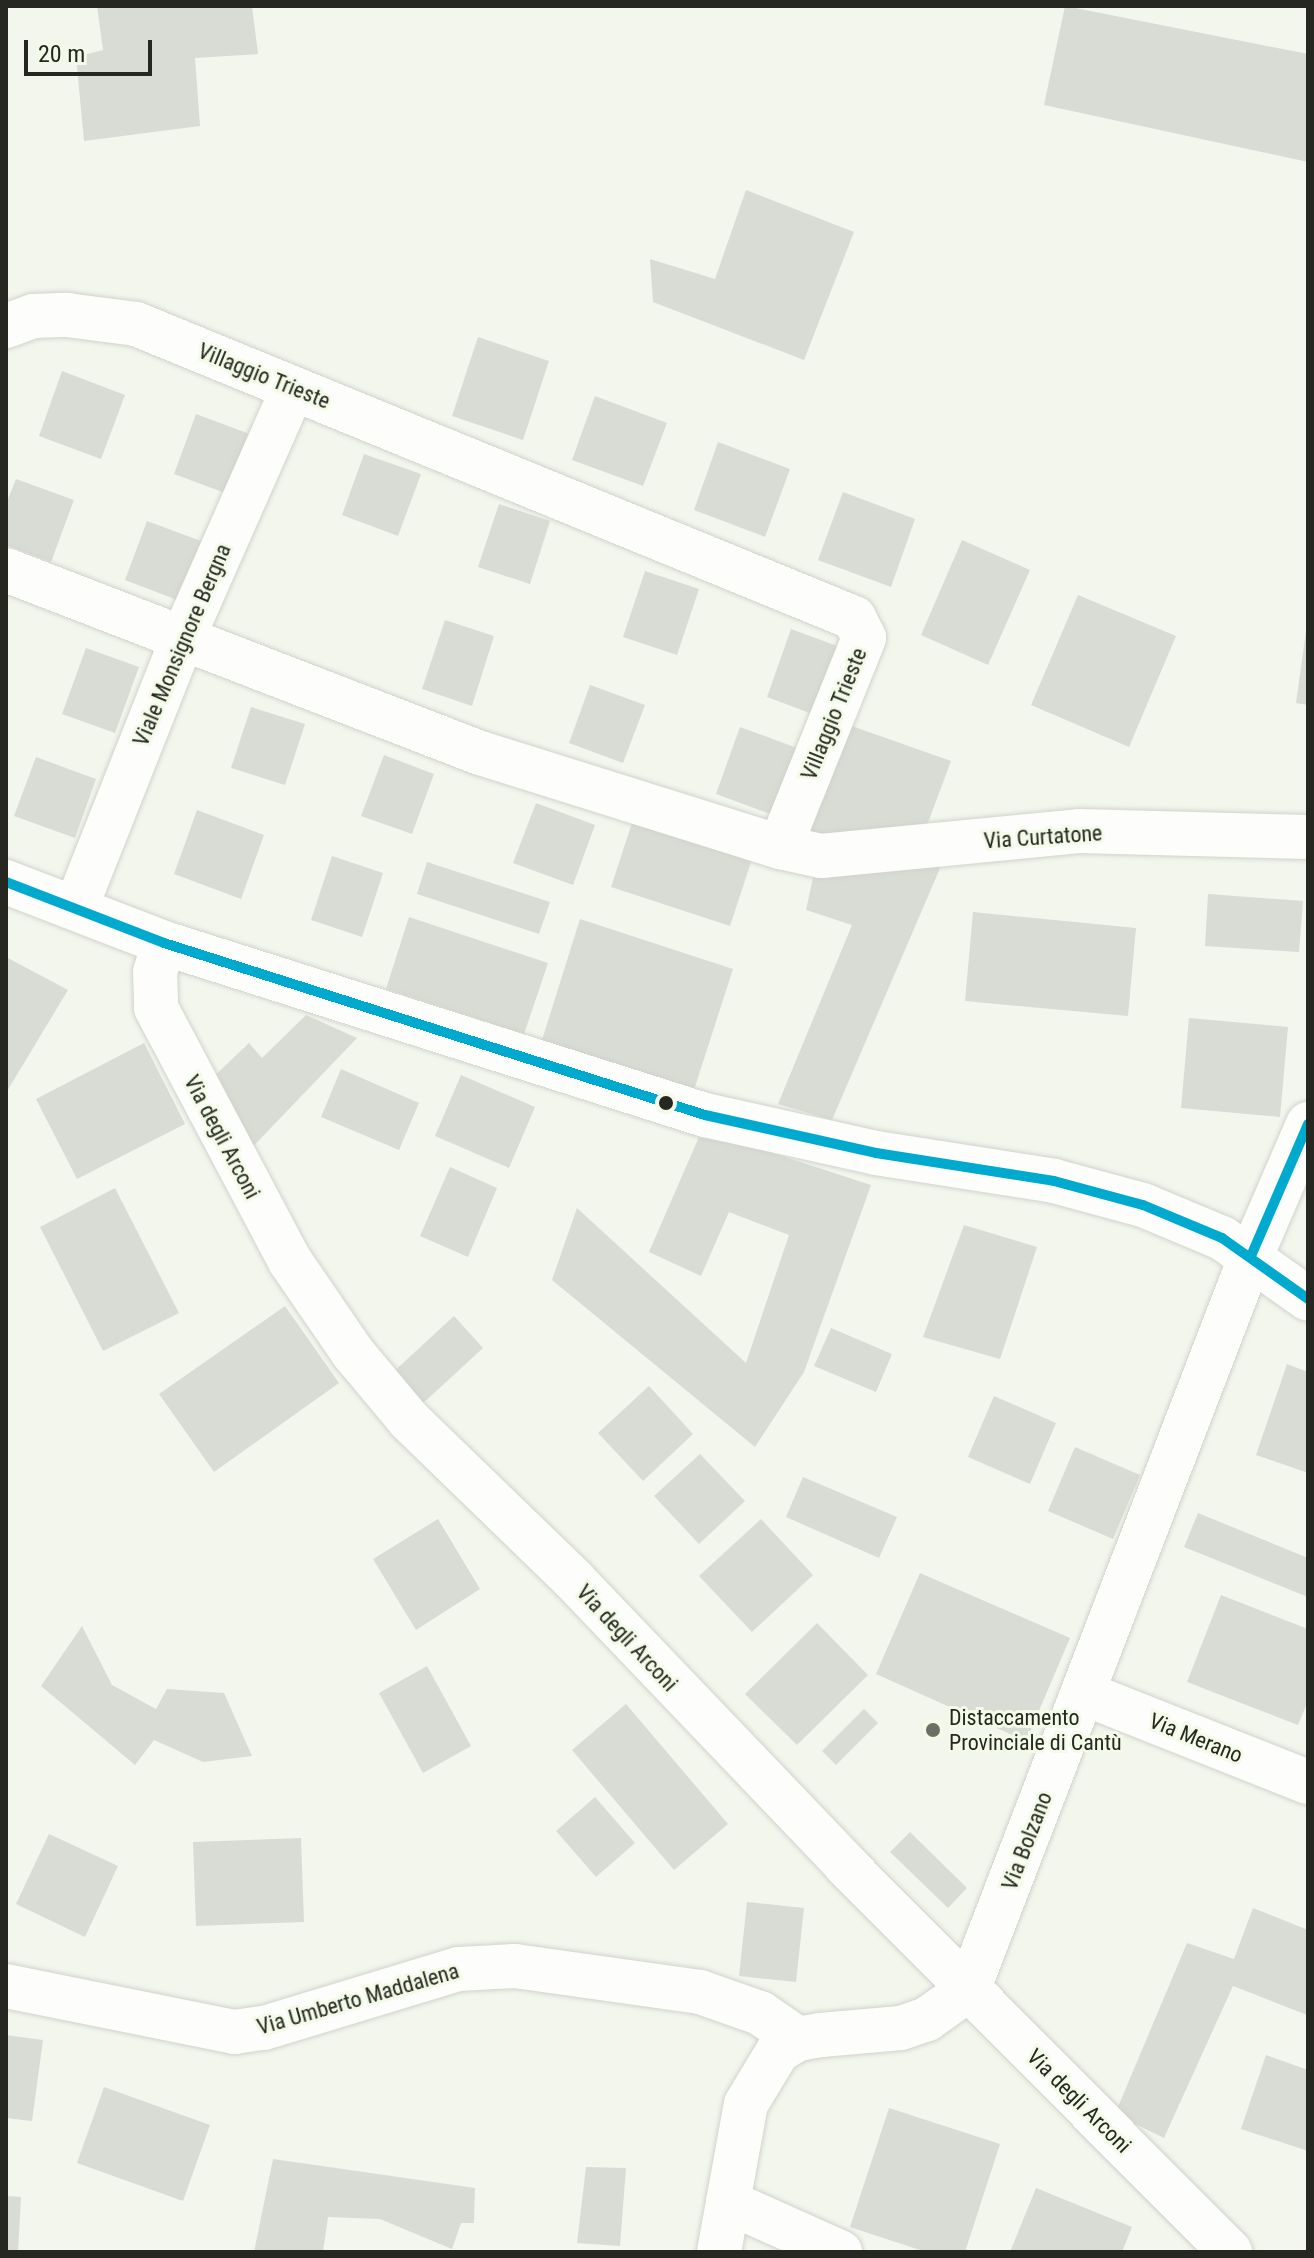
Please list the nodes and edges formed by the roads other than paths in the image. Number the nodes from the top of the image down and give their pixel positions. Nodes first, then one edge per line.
1 (6, 326) edge
2 (293, 388) junction
3 (6, 570) edge
4 (182, 640) junction
5 (1308, 837) edge
6 (780, 847) junction
7 (6, 882) edge
8 (77, 905) junction
9 (164, 943) junction
10 (1308, 1124) edge
11 (1251, 1256) junction
12 (1308, 1299) edge
13 (1083, 1693) junction
14 (1308, 1782) edge
15 (6, 1986) edge
16 (968, 1990) junction
17 (798, 2039) junction
18 (728, 2202) junction
19 (719, 2252) edge
20 (840, 2252) edge
21 (1230, 2252) edge

1 - 2 street, Villaggio Trieste
2 - 4 street, Viale Monsignore Bergna
2 - 6 street, Villaggio Trieste
3 - 4 street
4 - 6 street
4 - 8 street, Viale Monsignore Bergna
5 - 6 street, Via Curtatone
7 - 8 street
8 - 9 street
9 - 11 street
9 - 16 street, Via degli Arconi
10 - 11 street, Via Bolzano
11 - 12 street
11 - 13 street, Via Bolzano
13 - 14 street, Via Merano
13 - 16 street, Via Bolzano
15 - 17 street, Via Umberto Maddalena
16 - 17 street
16 - 21 street, Via degli Arconi
17 - 18 street
18 - 19 street
18 - 20 street

